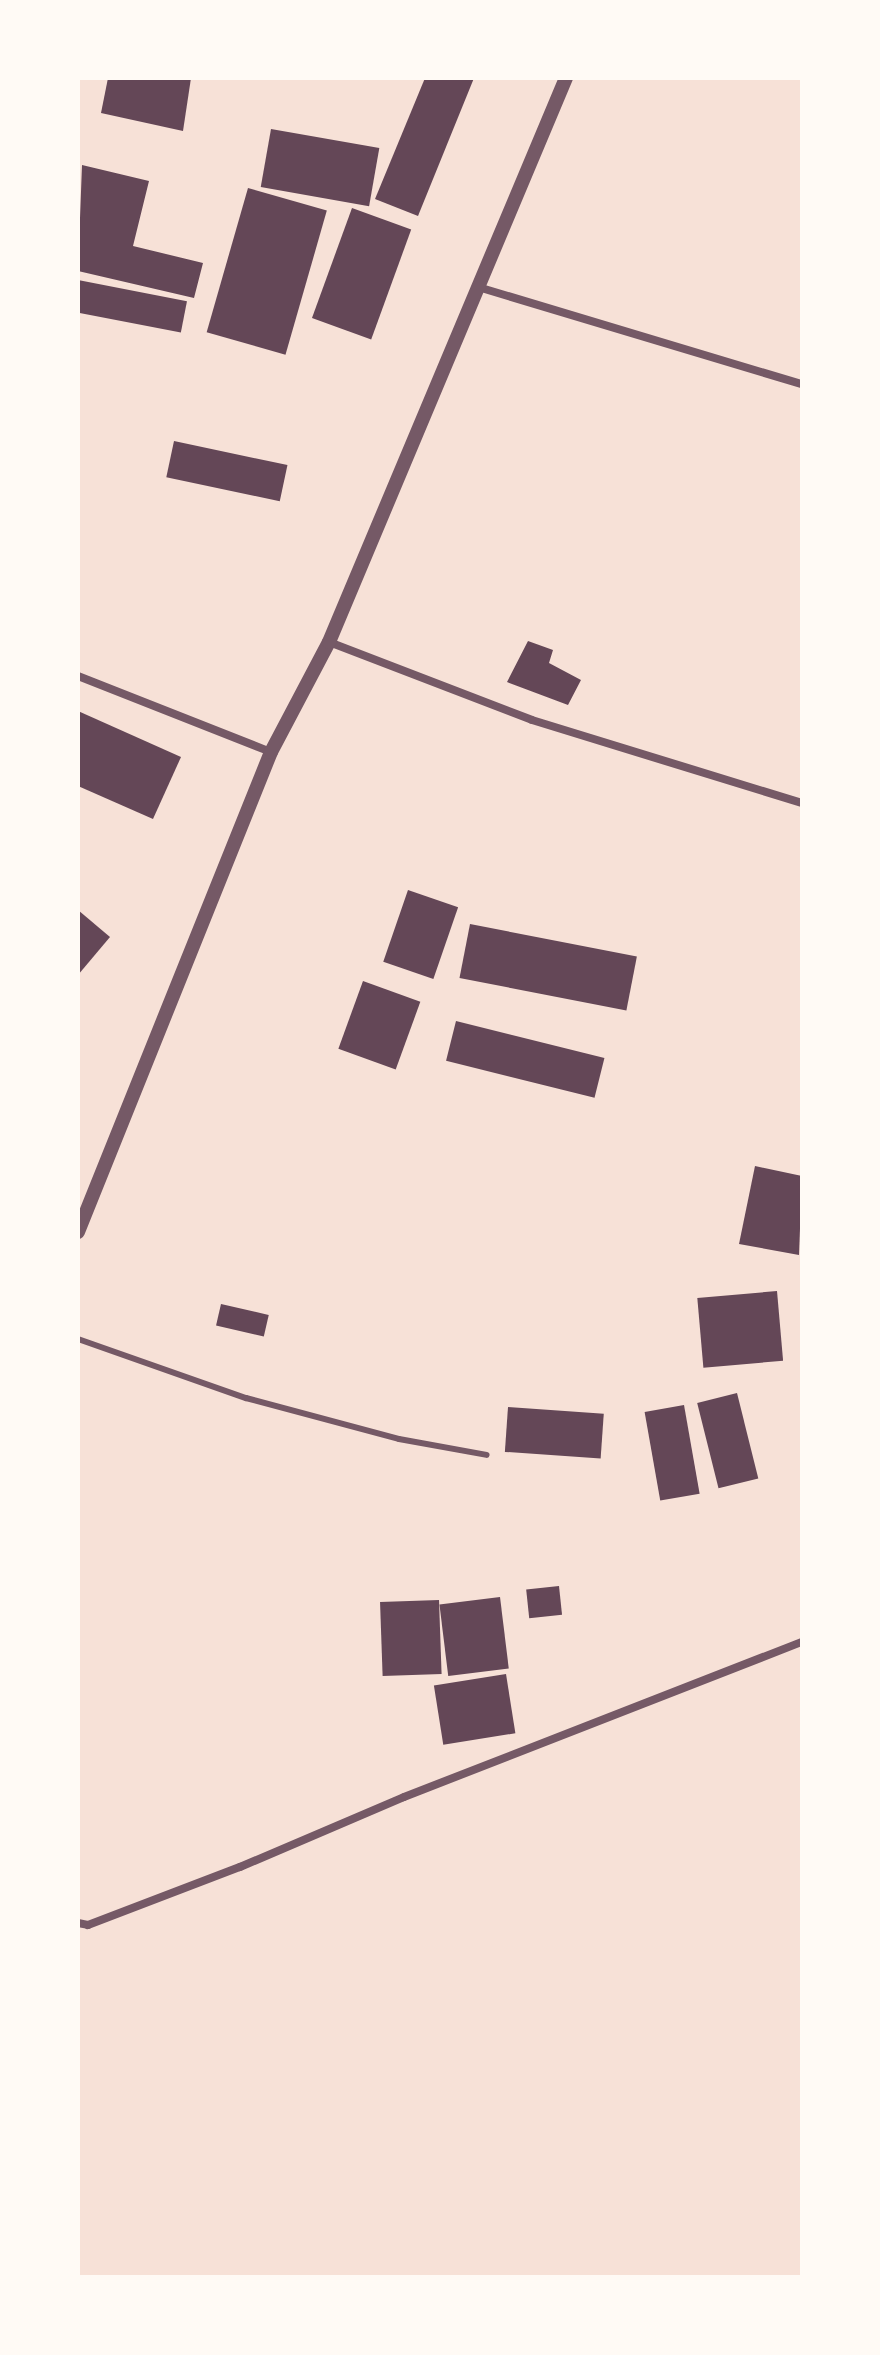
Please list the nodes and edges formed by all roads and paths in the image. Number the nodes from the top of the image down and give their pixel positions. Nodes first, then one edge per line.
1 (566, 78) edge
2 (478, 287) junction
3 (802, 384) edge
4 (329, 642) junction
5 (78, 676) edge
6 (271, 752) junction
7 (802, 803) edge
8 (78, 1232) edge
9 (78, 1339) edge
10 (487, 1455) dead end
11 (802, 1642) edge
12 (78, 1923) edge

1 - 2 street
2 - 3 street
2 - 4 street
4 - 6 street
4 - 7 street
5 - 6 street
6 - 8 street
9 - 10 lane
11 - 12 street

